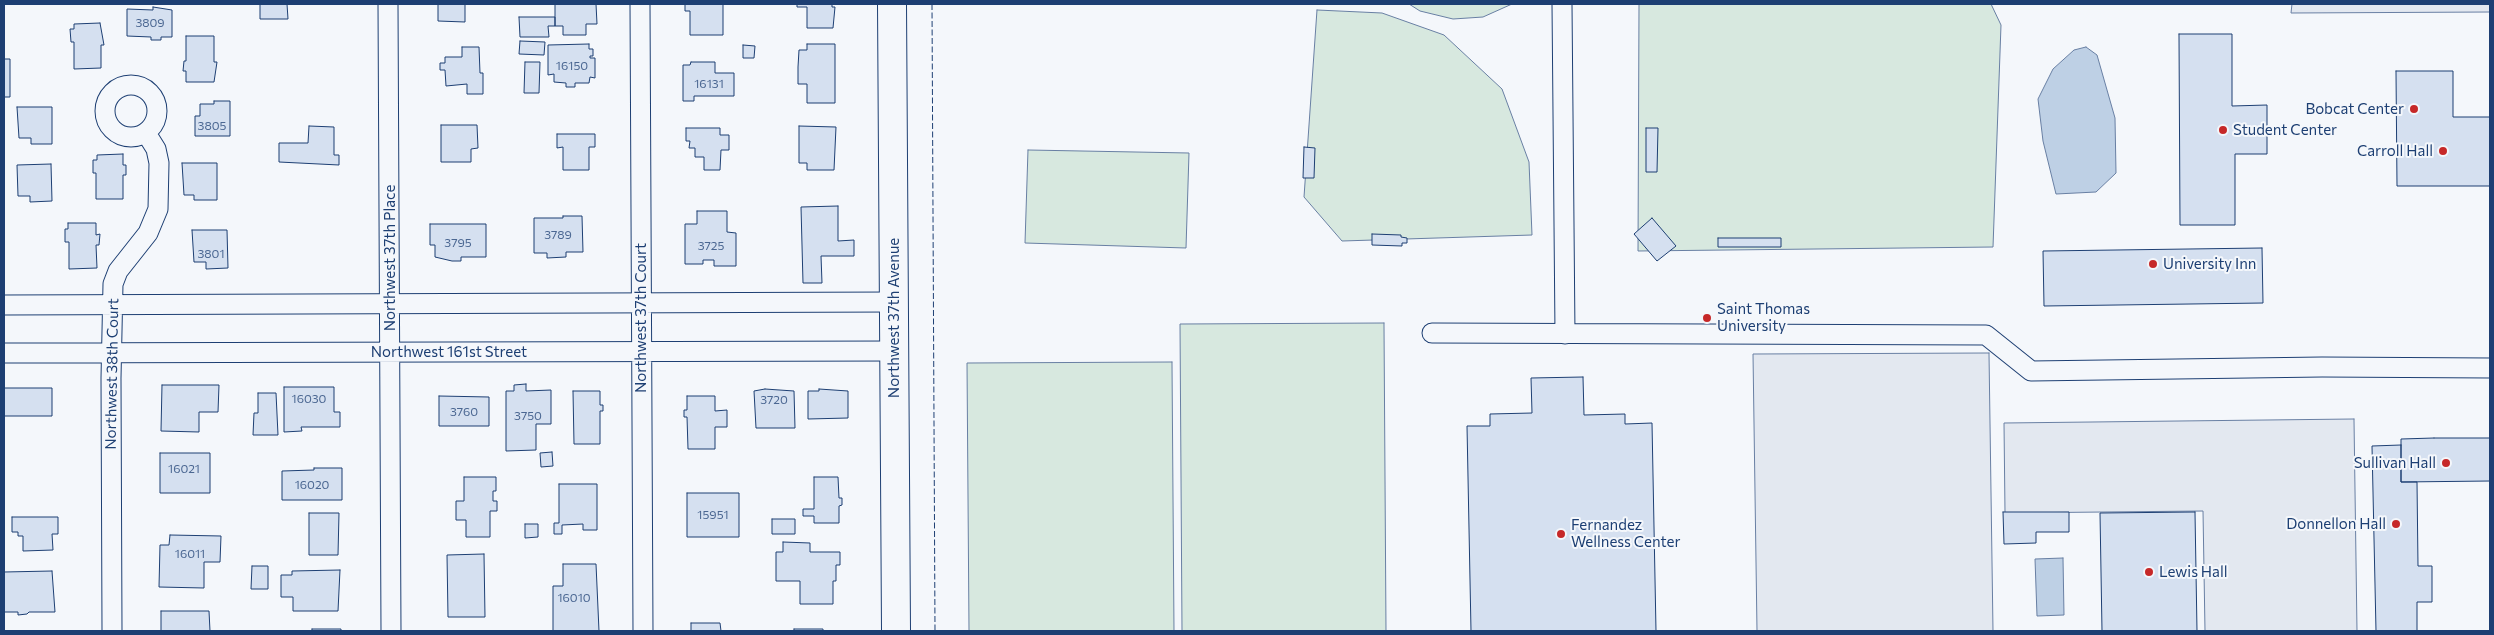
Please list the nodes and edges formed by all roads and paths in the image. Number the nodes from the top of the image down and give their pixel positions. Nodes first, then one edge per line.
1 (388, 4) edge
2 (640, 4) edge
3 (892, 4) edge
4 (1562, 4) edge
5 (146, 132) dead end
6 (894, 302) junction
7 (640, 303) junction
8 (390, 304) junction
9 (4, 305) edge
10 (113, 306) junction
11 (1432, 333) dead end
12 (1565, 334) junction
13 (641, 351) junction
14 (894, 351) junction
15 (390, 352) junction
16 (112, 353) junction
17 (4, 354) edge
18 (2490, 368) edge
19 (112, 631) edge
20 (392, 631) edge
21 (643, 631) edge
22 (896, 631) edge

1 - 8 street, Northwest 37th Place
2 - 7 street, Northwest 37th Court
3 - 6 main road, Northwest 37th Avenue
4 - 12 street
5 - 10 street, Northwest 38th Court
6 - 7 street
6 - 14 main road, Northwest 37th Avenue
7 - 8 street
7 - 13 street, Northwest 37th Court
8 - 10 street
8 - 15 street, Northwest 37th Place
9 - 10 street
10 - 16 street, Northwest 38th Court
11 - 12 street
12 - 18 street
13 - 14 street, Northwest 161st Street
13 - 15 street, Northwest 161st Street
13 - 21 street, Northwest 37th Court
14 - 22 main road, Northwest 37th Avenue
15 - 16 street, Northwest 161st Street
15 - 20 street, Northwest 37th Place
16 - 17 street, Northwest 161st Street
16 - 19 street, Northwest 38th Court

